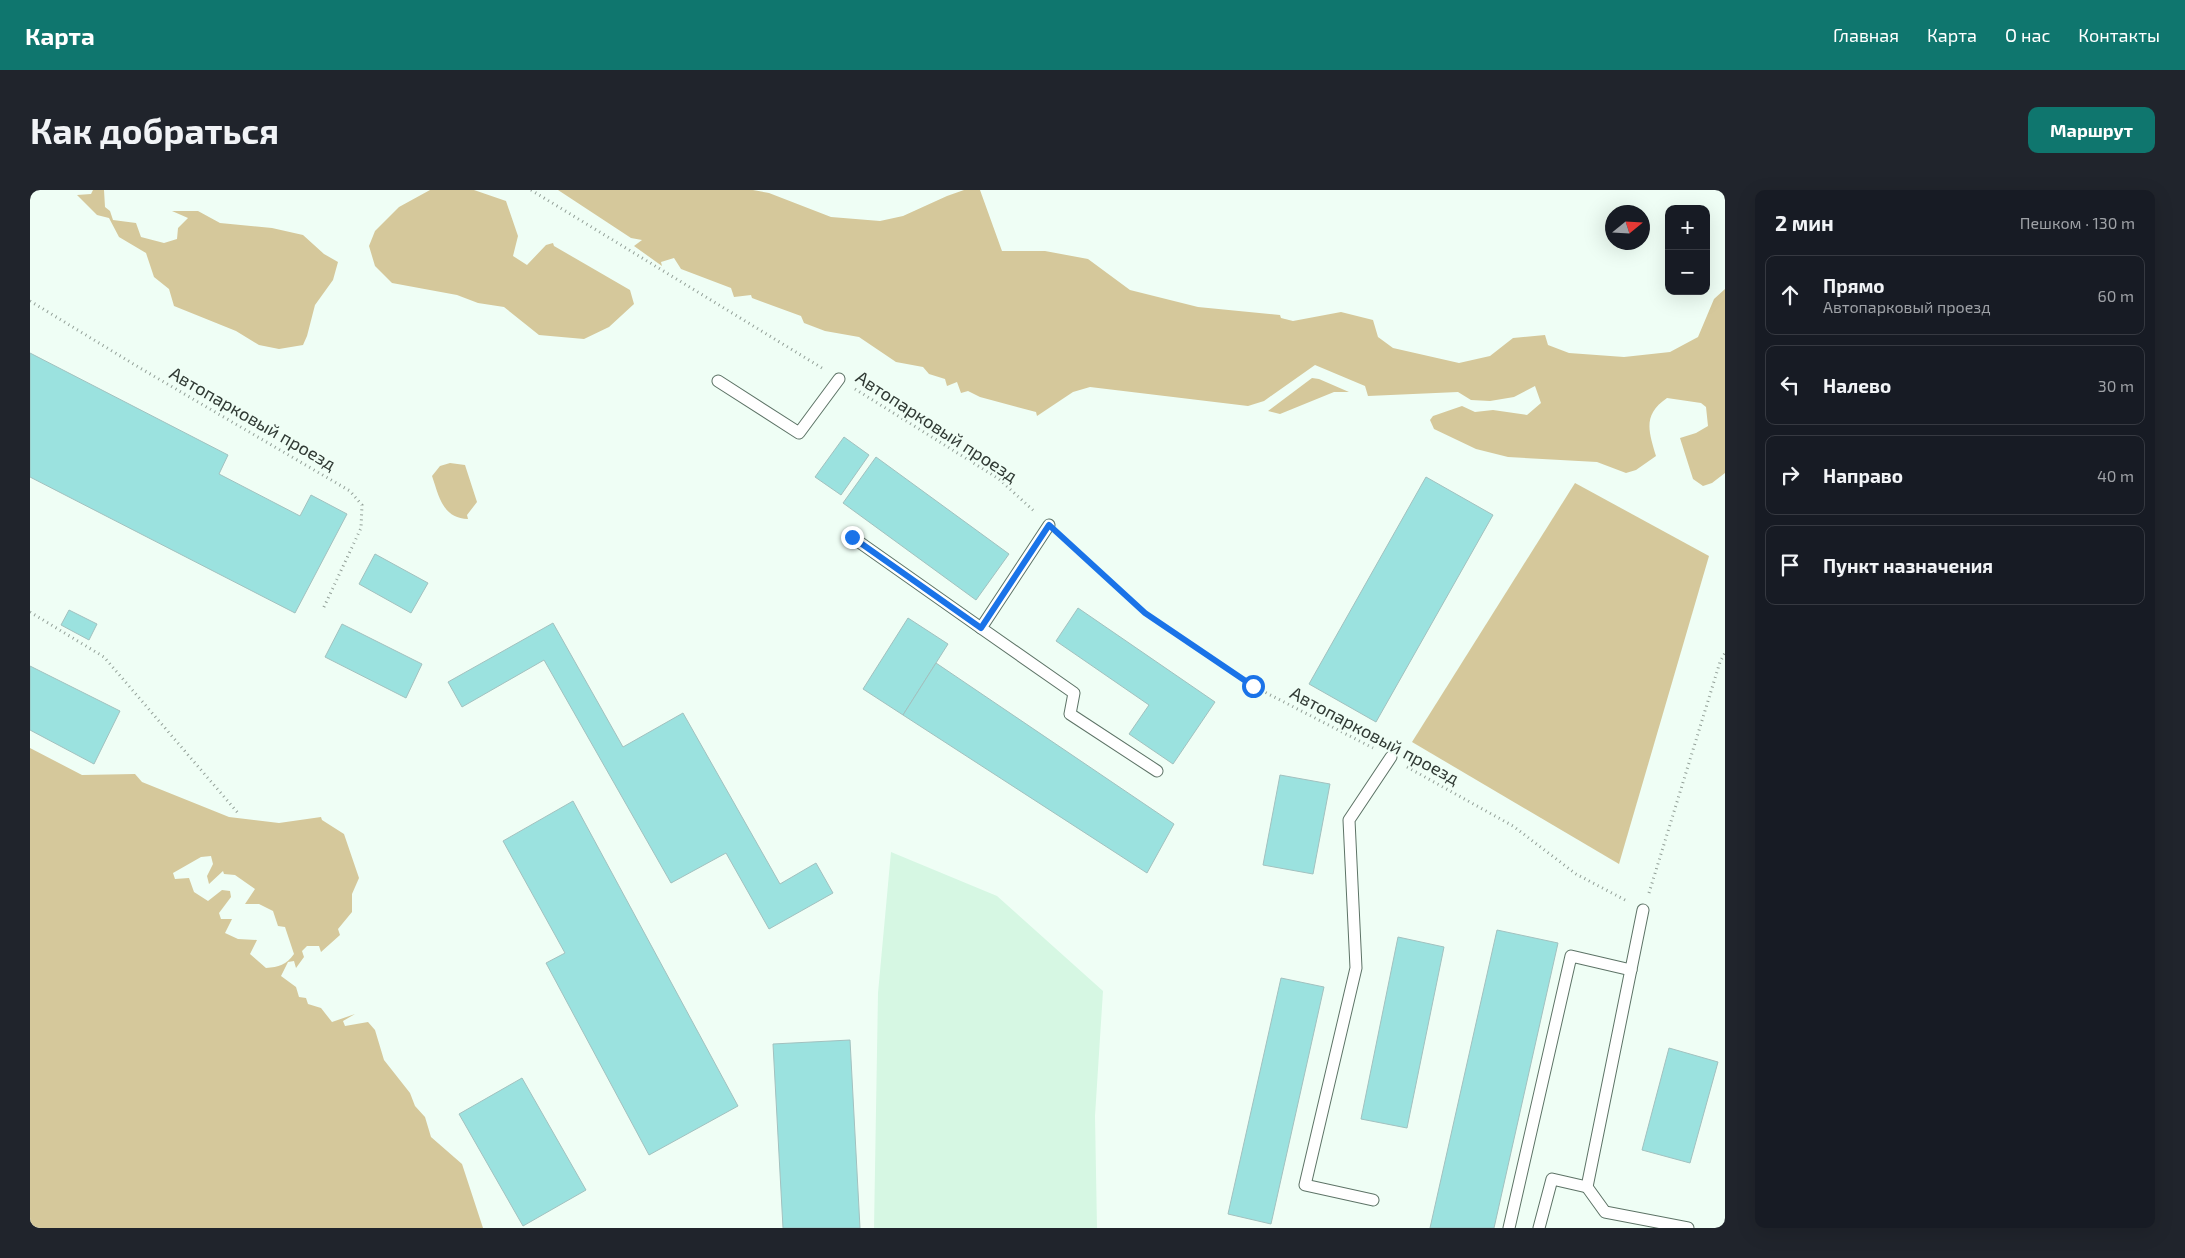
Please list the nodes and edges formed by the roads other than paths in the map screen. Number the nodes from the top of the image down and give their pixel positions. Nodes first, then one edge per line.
1 (838, 379) road end
2 (718, 381) dead end
3 (1049, 525) road end
4 (852, 537) dead end
5 (981, 628) junction
6 (1391, 758) road end
7 (1158, 772) dead end
8 (1644, 910) road end
9 (1631, 970) junction
10 (1587, 1187) junction
11 (1373, 1200) dead end
12 (1509, 1228) edge
13 (1539, 1228) edge
14 (1688, 1228) edge

1 - 2 lane
3 - 5 lane
4 - 5 lane
5 - 7 lane
6 - 11 lane
8 - 9 lane
9 - 10 lane
9 - 12 lane
10 - 13 lane
10 - 14 lane

